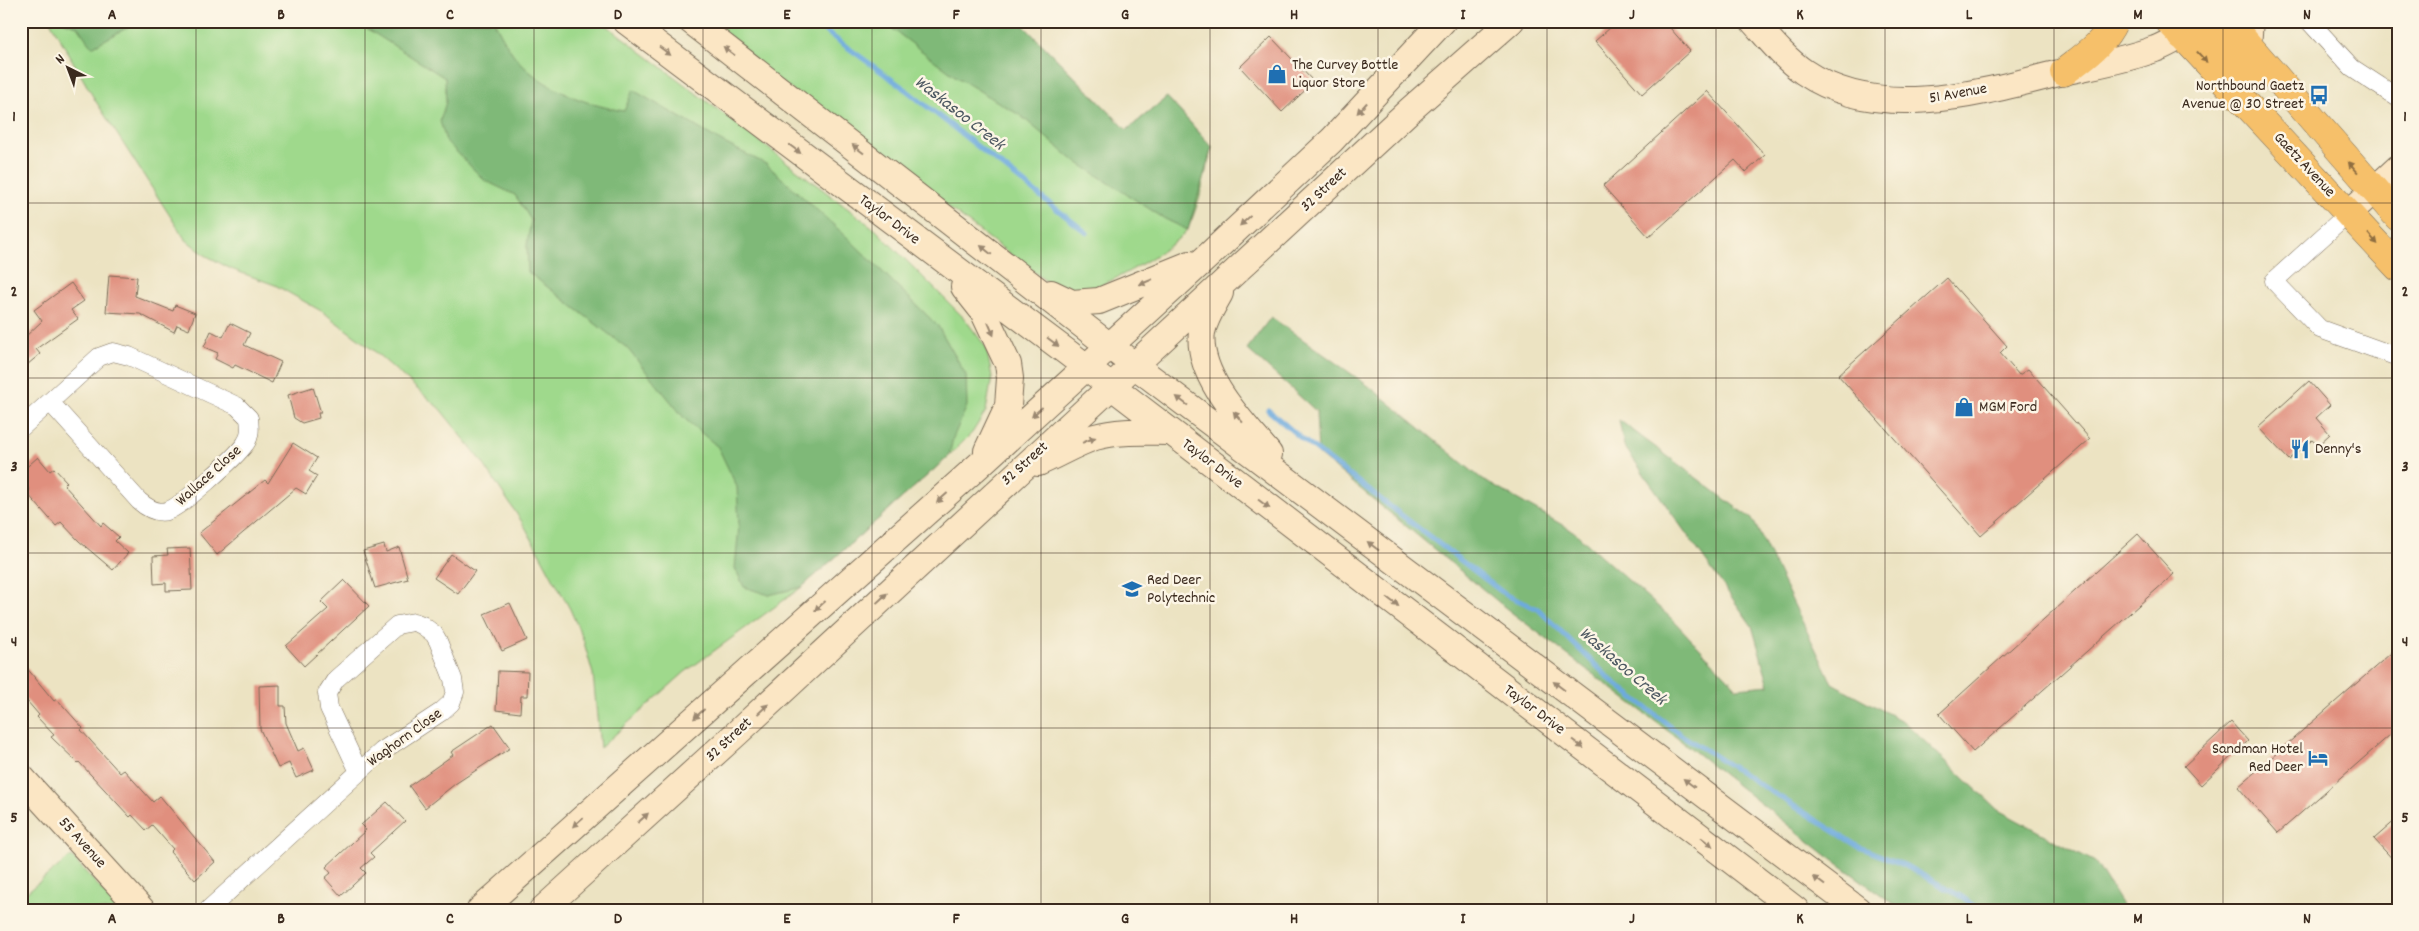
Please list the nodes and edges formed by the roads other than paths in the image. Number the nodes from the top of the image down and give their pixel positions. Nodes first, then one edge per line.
1 (626, 21) edge
2 (691, 21) edge
3 (1443, 21) edge
4 (1491, 21) edge
5 (1511, 21) edge
6 (1753, 21) edge
7 (2114, 21) edge
8 (2227, 21) edge
9 (2309, 21) edge
10 (2175, 28) edge
11 (2249, 34) edge
12 (2064, 72) junction
13 (2287, 92) junction
14 (2398, 98) edge
15 (1410, 110) junction
16 (2398, 168) edge
17 (2373, 190) junction
18 (2349, 213) junction
19 (2398, 217) edge
20 (1207, 257) junction
21 (943, 261) junction
22 (2398, 267) edge
23 (1228, 278) junction
24 (1024, 280) junction
25 (1110, 346) junction
26 (2398, 357) edge
27 (1134, 365) junction
28 (1086, 368) junction
29 (1111, 386) junction
30 (50, 402) junction
31 (21, 428) edge
32 (1170, 432) junction
33 (978, 466) junction
34 (1013, 475) junction
35 (1304, 494) junction
36 (359, 772) junction
37 (21, 777) edge
38 (142, 910) edge
39 (208, 910) edge
40 (480, 910) edge
41 (542, 910) edge
42 (1796, 910) edge
43 (1858, 910) edge

1 -> 21 main road, Taylor Drive
24 -> 2 main road, Taylor Drive
3 -> 20 main road, 32 Street
4 - 15 main road
5 - 15 main road, 32 Street
6 - 12 main road, 51 Avenue
7 - 12 main road
8 - 11 main road
9 - 14 street
10 - 12 main road, 51 Avenue
10 - 13 main road
10 -> 18 main road, Gaetz Avenue
11 - 13 main road
17 -> 13 main road
15 - 23 main road, 32 Street
16 - 17 main road
17 - 18 main road
17 - 19 main road
18 -> 22 main road, Gaetz Avenue
18 - 26 street
20 -> 24 main road
20 - 25 main road, 32 Street
21 -> 28 main road, Taylor Drive
21 -> 33 main road
23 - 27 main road, 32 Street
35 -> 23 main road
24 - 25 main road, Taylor Drive
25 - 27 main road, Taylor Drive
25 - 28 main road, 32 Street
27 - 29 main road, 32 Street
35 -> 27 main road, Taylor Drive
28 - 29 main road, Taylor Drive
28 -> 33 main road, 32 Street
29 - 32 main road, Taylor Drive
29 - 34 main road, 32 Street
30 - 30 street, Wallace Close
30 - 31 street, Wallace Close
34 -> 32 main road
32 -> 42 main road, Taylor Drive
33 -> 40 main road, 32 Street
41 -> 34 main road, 32 Street
43 -> 35 main road, Taylor Drive
36 - 36 street, Waghorn Close
36 - 39 street, Waghorn Close
37 - 38 main road, 55 Avenue

